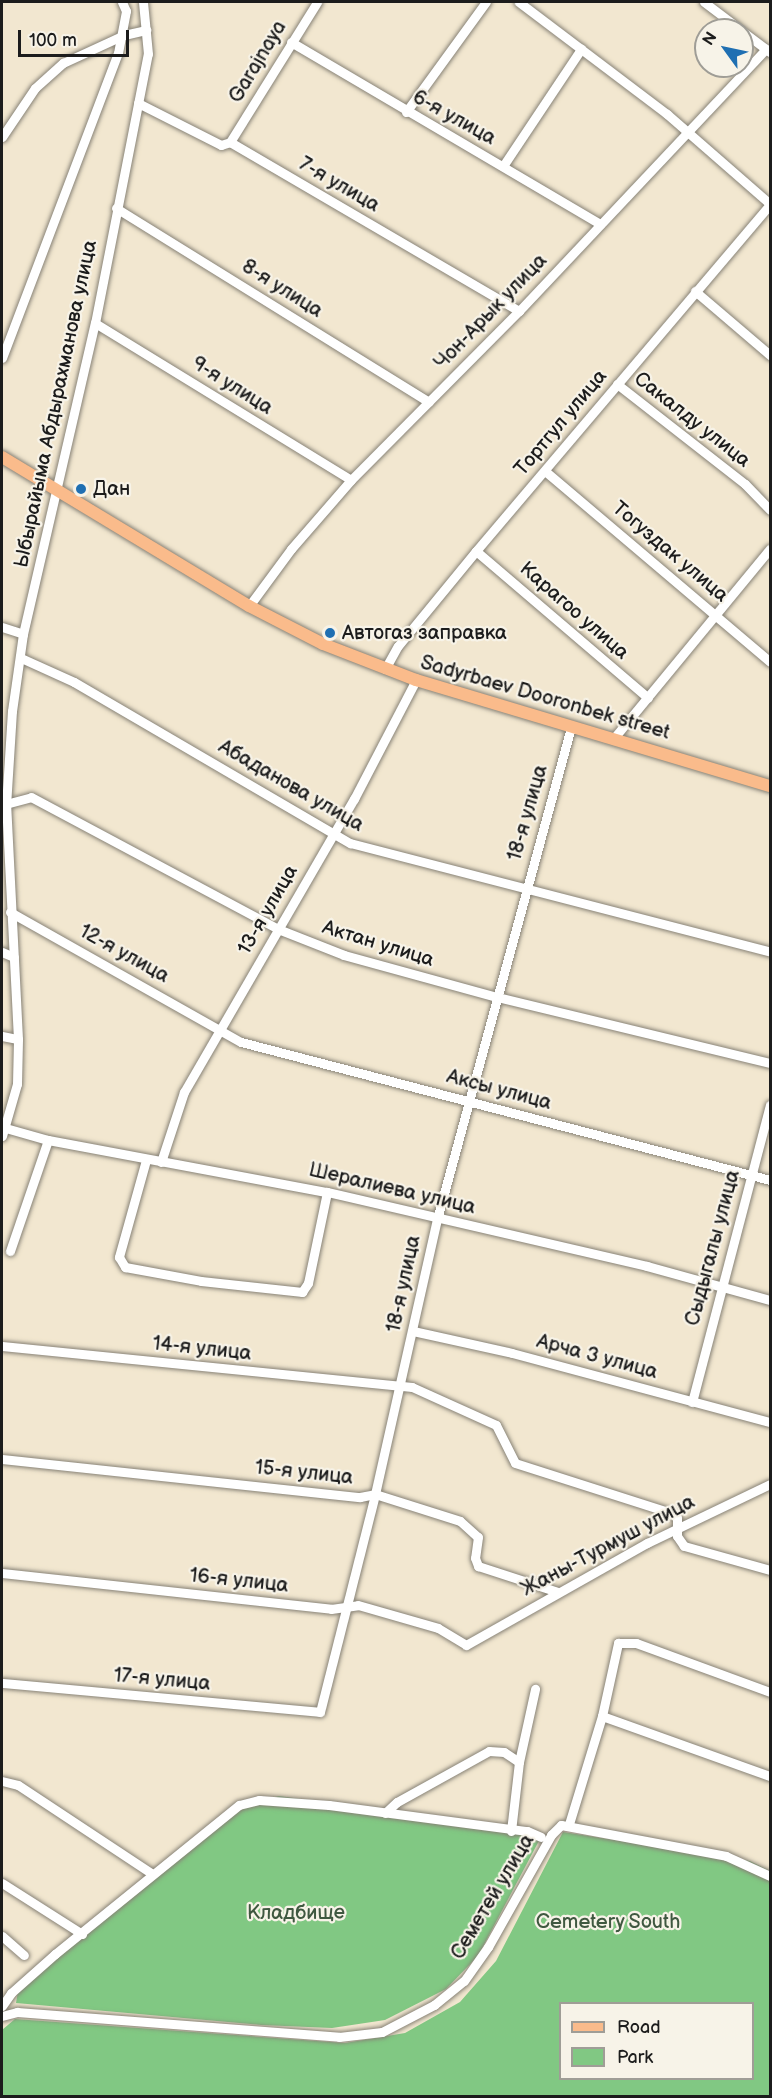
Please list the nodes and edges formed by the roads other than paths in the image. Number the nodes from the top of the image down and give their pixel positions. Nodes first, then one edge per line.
1 (122, 2) edge
2 (143, 2) edge
3 (317, 2) edge
4 (486, 2) edge
5 (519, 2) edge
6 (704, 2) edge
7 (726, 18) edge
8 (146, 30) junction
9 (124, 35) junction
10 (754, 40) edge
11 (291, 42) junction
12 (581, 49) junction
13 (768, 51) edge
14 (138, 103) junction
15 (406, 112) junction
16 (688, 133) junction
17 (2, 137) edge
18 (230, 142) junction
19 (503, 166) junction
20 (771, 204) edge
21 (116, 208) junction
22 (600, 224) junction
23 (695, 291) junction
24 (519, 311) junction
25 (95, 323) junction
26 (771, 355) edge
27 (2, 358) edge
28 (617, 384) junction
29 (429, 402) junction
30 (2, 457) edge
31 (545, 471) junction
32 (351, 480) junction
33 (58, 490) junction
34 (771, 510) edge
35 (771, 549) edge
36 (476, 551) junction
37 (249, 606) junction
38 (716, 615) junction
39 (2, 627) edge
40 (23, 633) junction
41 (21, 658) junction
42 (771, 662) edge
43 (385, 669) junction
44 (416, 680) junction
45 (648, 698) junction
46 (571, 727) junction
47 (614, 738) junction
48 (771, 786) edge
49 (4, 805) edge
50 (333, 834) junction
51 (524, 890) junction
52 (10, 912) junction
53 (278, 929) junction
54 (2, 952) edge
55 (771, 952) edge
56 (14, 957) junction
57 (496, 997) junction
58 (221, 1028) junction
59 (2, 1036) edge
60 (18, 1039) junction
61 (771, 1063) edge
62 (470, 1101) junction
63 (771, 1105) edge
64 (3, 1131) edge
65 (48, 1140) junction
66 (146, 1160) junction
67 (161, 1162) junction
68 (751, 1175) junction
69 (771, 1180) edge
70 (327, 1192) junction
71 (437, 1219) junction
72 (10, 1251) dead end
73 (721, 1286) junction
74 (771, 1300) edge
75 (413, 1331) junction
76 (2, 1346) edge
77 (399, 1387) junction
78 (692, 1402) junction
79 (771, 1422) edge
80 (2, 1459) edge
81 (771, 1484) edge
82 (375, 1494) junction
83 (677, 1527) junction
84 (771, 1570) edge
85 (2, 1574) edge
86 (558, 1592) junction
87 (346, 1607) junction
88 (466, 1645) joint
89 (2, 1683) edge
90 (535, 1689) dead end
91 (771, 1692) edge
92 (320, 1712) joint
93 (602, 1716) junction
94 (519, 1762) junction
95 (771, 1776) edge
96 (2, 1781) edge
97 (385, 1813) junction
98 (569, 1824) junction
99 (511, 1831) junction
100 (541, 1837) dead end
101 (151, 1874) junction
102 (771, 1875) edge
103 (2, 1883) edge
104 (82, 1934) junction
105 (2, 1936) edge
106 (24, 1955) dead end
107 (2, 2006) edge
108 (2, 2016) edge

1 - 9 street
2 - 8 street, Ыбырайыма Абдырахманова улица
3 - 11 street, Garajnaya
4 - 15 street
5 - 12 street
6 - 7 street
8 - 9 street
8 - 14 street, Ыбырайыма Абдырахманова улица
9 - 17 street
9 - 27 street
10 - 13 street
11 - 15 street, 6-я улица
11 - 18 street, Garajnaya
12 - 16 street
12 - 19 street
13 - 16 street, Чон-Арык улица
14 - 18 street, 7-я улица
14 - 21 street, Ыбырайыма Абдырахманова улица
15 - 19 street, 6-я улица
16 - 20 street
16 - 22 street, Чон-Арык улица
18 - 24 street, 7-я улица
19 - 22 street, 6-я улица
20 - 23 street, Тортгул улица
21 - 25 street, Ыбырайыма Абдырахманова улица
21 - 29 street, 8-я улица
22 - 24 street, Чон-Арык улица
23 - 26 street
23 - 28 street, Тортгул улица
24 - 29 street, Чон-Арык улица
25 - 32 street, 9-я улица
25 - 33 street, Ыбырайыма Абдырахманова улица
28 - 31 street, Тортгул улица
28 - 34 street, Сакалду улица
29 - 32 street, Чон-Арык улица
30 - 33 main road, Sadyrbaev Dooronbek street
31 - 36 street, Тортгул улица
31 - 38 street, Тогуздак улица
32 - 37 street, Чон-Арык улица
33 - 37 main road, Sadyrbaev Dooronbek street
33 - 40 street, Ыбырайыма Абдырахманова улица
35 - 38 street
36 - 43 street, Тортгул улица
36 - 45 street, Карагоо улица
37 - 43 main road, Sadyrbaev Dooronbek street
38 - 42 street, Тогуздак улица
38 - 45 street
39 - 40 street
40 - 41 street, Ыбырайыма Абдырахманова улица
41 - 49 street, Ыбырайыма Абдырахманова улица
41 - 50 street, Абаданова улица
43 - 44 main road, Sadyrbaev Dooronbek street
44 - 46 main road, Sadyrbaev Dooronbek street
44 - 50 street, 13-я улица
45 - 47 street
46 - 47 main road, Sadyrbaev Dooronbek street
46 - 51 street, 18-я улица
47 - 48 main road, Sadyrbaev Dooronbek street
49 - 52 street, Ыбырайыма Абдырахманова улица
49 - 53 street, Актан улица
50 - 51 street, Абаданова улица
50 - 53 street, 13-я улица
51 - 55 street, Абаданова улица
51 - 57 street, 18-я улица
52 - 56 street, Ыбырайыма Абдырахманова улица
52 - 58 street, 12-я улица
53 - 57 street, Актан улица
53 - 58 street, 13-я улица
54 - 56 street
56 - 60 street, Ыбырайыма Абдырахманова улица
57 - 61 street, Актан улица
57 - 62 street, 18-я улица
58 - 62 street, Аксы улица
58 - 67 street, 13-я улица
59 - 60 street
60 - 64 street, Ыбырайыма Абдырахманова улица
62 - 68 street, Аксы улица
62 - 71 street, 18-я улица
63 - 68 street, Сыдыгалы улица
64 - 65 street, Шералиева улица
65 - 66 street, Шералиева улица
65 - 72 street
66 - 67 street, Шералиева улица
66 - 70 street
67 - 70 street, Шералиева улица
68 - 69 street, Аксы улица
68 - 73 street, Сыдыгалы улица
70 - 71 street, Шералиева улица
71 - 73 street, Шералиева улица
71 - 75 street, 18-я улица
73 - 74 street, Шералиева улица
73 - 78 street, Сыдыгалы улица
75 - 77 street, 18-я улица
75 - 78 street, Арча 3 улица
76 - 77 street, 14-я улица
77 - 82 street, 18-я улица
77 - 83 street, 14-я улица
78 - 79 street, Арча 3 улица
80 - 82 street, 15-я улица
81 - 83 street, Жаны-Турмуш улица
82 - 86 street, 15-я улица
82 - 87 street, 18-я улица
83 - 84 street
83 - 86 street, Жаны-Турмуш улица
85 - 87 street, 16-я улица
86 - 88 street, Жаны-Турмуш улица
87 - 88 street, 16-я улица
87 - 92 street, 18-я улица
89 - 92 street, 17-я улица
90 - 94 street
91 - 93 street
93 - 95 street
93 - 98 street
94 - 97 street
94 - 99 street
96 - 101 street
97 - 99 street
97 - 101 street
98 - 102 street
98 - 108 street, Семетей улица
99 - 100 street
101 - 104 street
103 - 104 street
104 - 107 street
105 - 106 street

